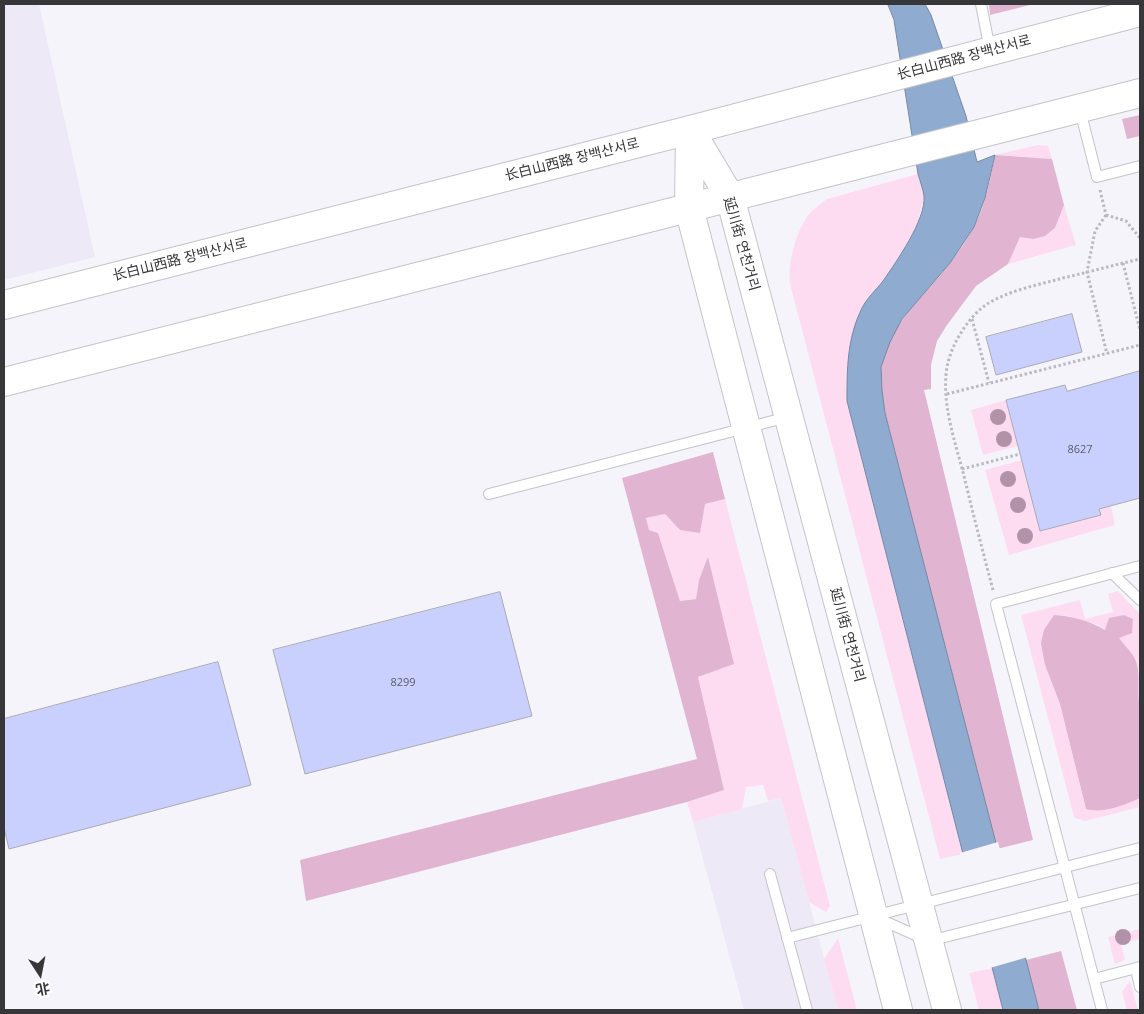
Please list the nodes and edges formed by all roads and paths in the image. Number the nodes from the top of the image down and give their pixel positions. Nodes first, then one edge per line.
1 (981, 4) edge
2 (1140, 12) edge
3 (982, 53) junction
4 (1140, 93) edge
5 (1080, 108) junction
6 (690, 130) junction
7 (1140, 166) edge
8 (1097, 177) junction
9 (730, 197) junction
10 (689, 208) junction
11 (1106, 215) junction
12 (1140, 238) edge
13 (1140, 259) edge
14 (1122, 263) junction
15 (1087, 272) junction
16 (4, 305) edge
17 (972, 319) junction
18 (1140, 330) edge
19 (1140, 346) edge
20 (1107, 354) junction
21 (4, 382) edge
22 (989, 383) junction
23 (947, 394) junction
24 (789, 417) junction
25 (746, 428) junction
26 (1020, 454) dead end
27 (962, 468) junction
28 (489, 494) dead end
29 (1140, 566) edge
30 (1112, 573) junction
31 (1140, 600) edge
32 (996, 604) junction
33 (1140, 848) edge
34 (1065, 868) junction
35 (770, 874) dead end
36 (1140, 888) edge
37 (919, 905) junction
38 (1074, 905) junction
39 (874, 917) junction
40 (787, 938) junction
41 (929, 941) junction
42 (1138, 968) edge
43 (1094, 979) junction
44 (1140, 987) edge
45 (807, 1010) edge
46 (898, 1010) edge
47 (947, 1010) edge
48 (1102, 1010) edge

1 - 3 lane
2 - 3 main road, 长白山西路 장백산서로
3 - 6 main road, 长白山西路 장백산서로
4 - 5 main road
5 - 8 lane
5 - 9 main road
6 - 9 main road, 延川街 연천거리
6 - 10 main road
6 - 16 main road, 长白山西路 장백산서로
7 - 8 lane
8 - 11 path
9 - 10 main road
9 - 24 main road, 延川街 연천거리
10 - 21 main road
10 - 25 main road
11 - 12 path
11 - 15 path
13 - 14 path
14 - 15 path
14 - 18 path
15 - 17 path
15 - 20 path
17 - 22 path
17 - 23 path
19 - 20 path
20 - 22 path
22 - 23 path
23 - 27 path
24 - 25 lane
24 - 37 main road, 延川街 연천거리
25 - 28 lane
25 - 39 main road
26 - 27 path
27 - 32 path
29 - 30 lane
30 - 31 lane
30 - 32 lane
32 - 34 lane
33 - 34 lane
34 - 37 lane
34 - 38 lane
35 - 40 lane
36 - 38 lane
37 - 39 lane
37 - 41 main road, 延川街 연천거리
38 - 41 lane
38 - 43 lane
39 - 40 lane
39 - 41 lane
39 - 46 main road
40 - 45 lane
41 - 47 main road, 延川街 연천거리
42 - 43 lane
42 - 44 lane
43 - 48 lane

